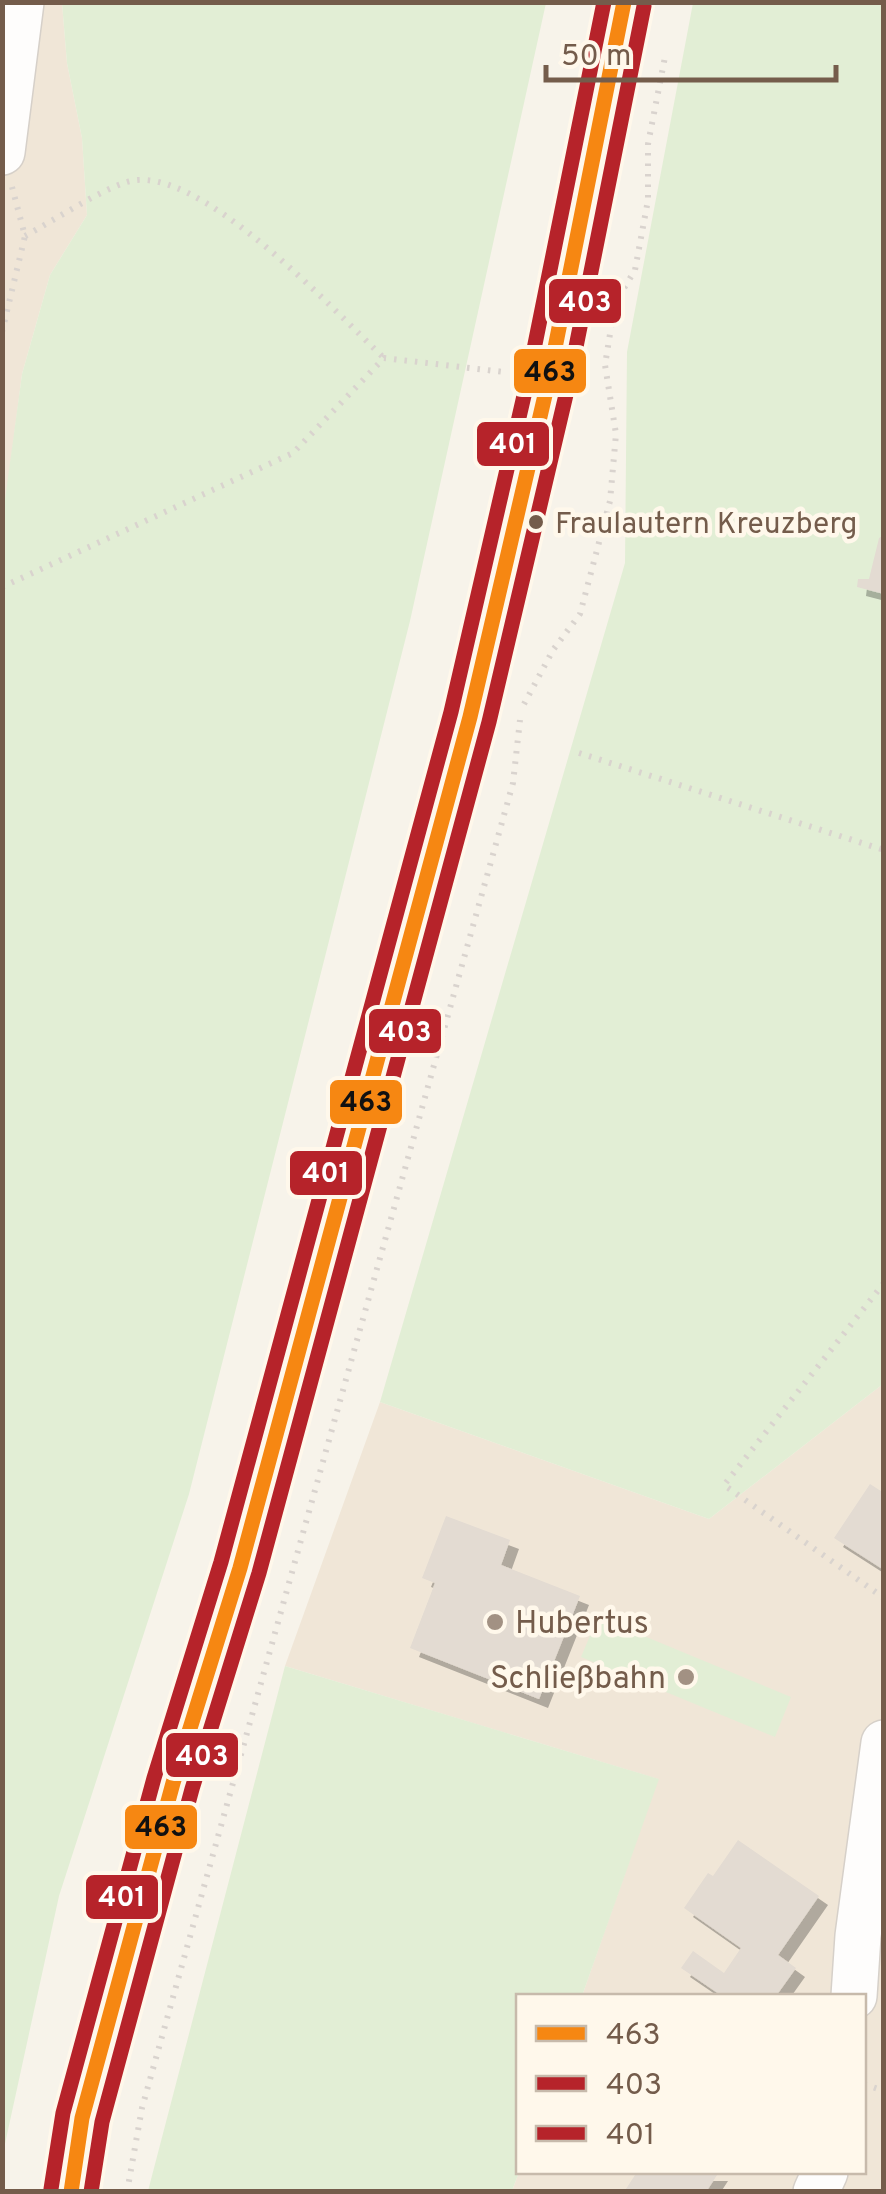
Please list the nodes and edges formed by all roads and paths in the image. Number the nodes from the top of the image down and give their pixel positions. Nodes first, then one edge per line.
1 (21, 2) edge
2 (624, 2) edge
3 (665, 54) dead end
4 (3, 152) edge
5 (25, 236) junction
6 (2, 332) edge
7 (384, 358) junction
8 (550, 378) junction
9 (2, 587) edge
10 (579, 754) dead end
11 (884, 850) edge
12 (884, 1283) edge
13 (884, 1598) edge
14 (884, 1743) edge
15 (854, 1994) edge
16 (70, 2192) edge
17 (127, 2192) edge

1 - 4 street
2 - 8 main road
3 - 17 path
4 - 5 path
5 - 6 path
5 - 7 path
7 - 8 path
7 - 9 path
8 - 16 main road
10 - 11 path
12 - 13 path
14 - 15 street

